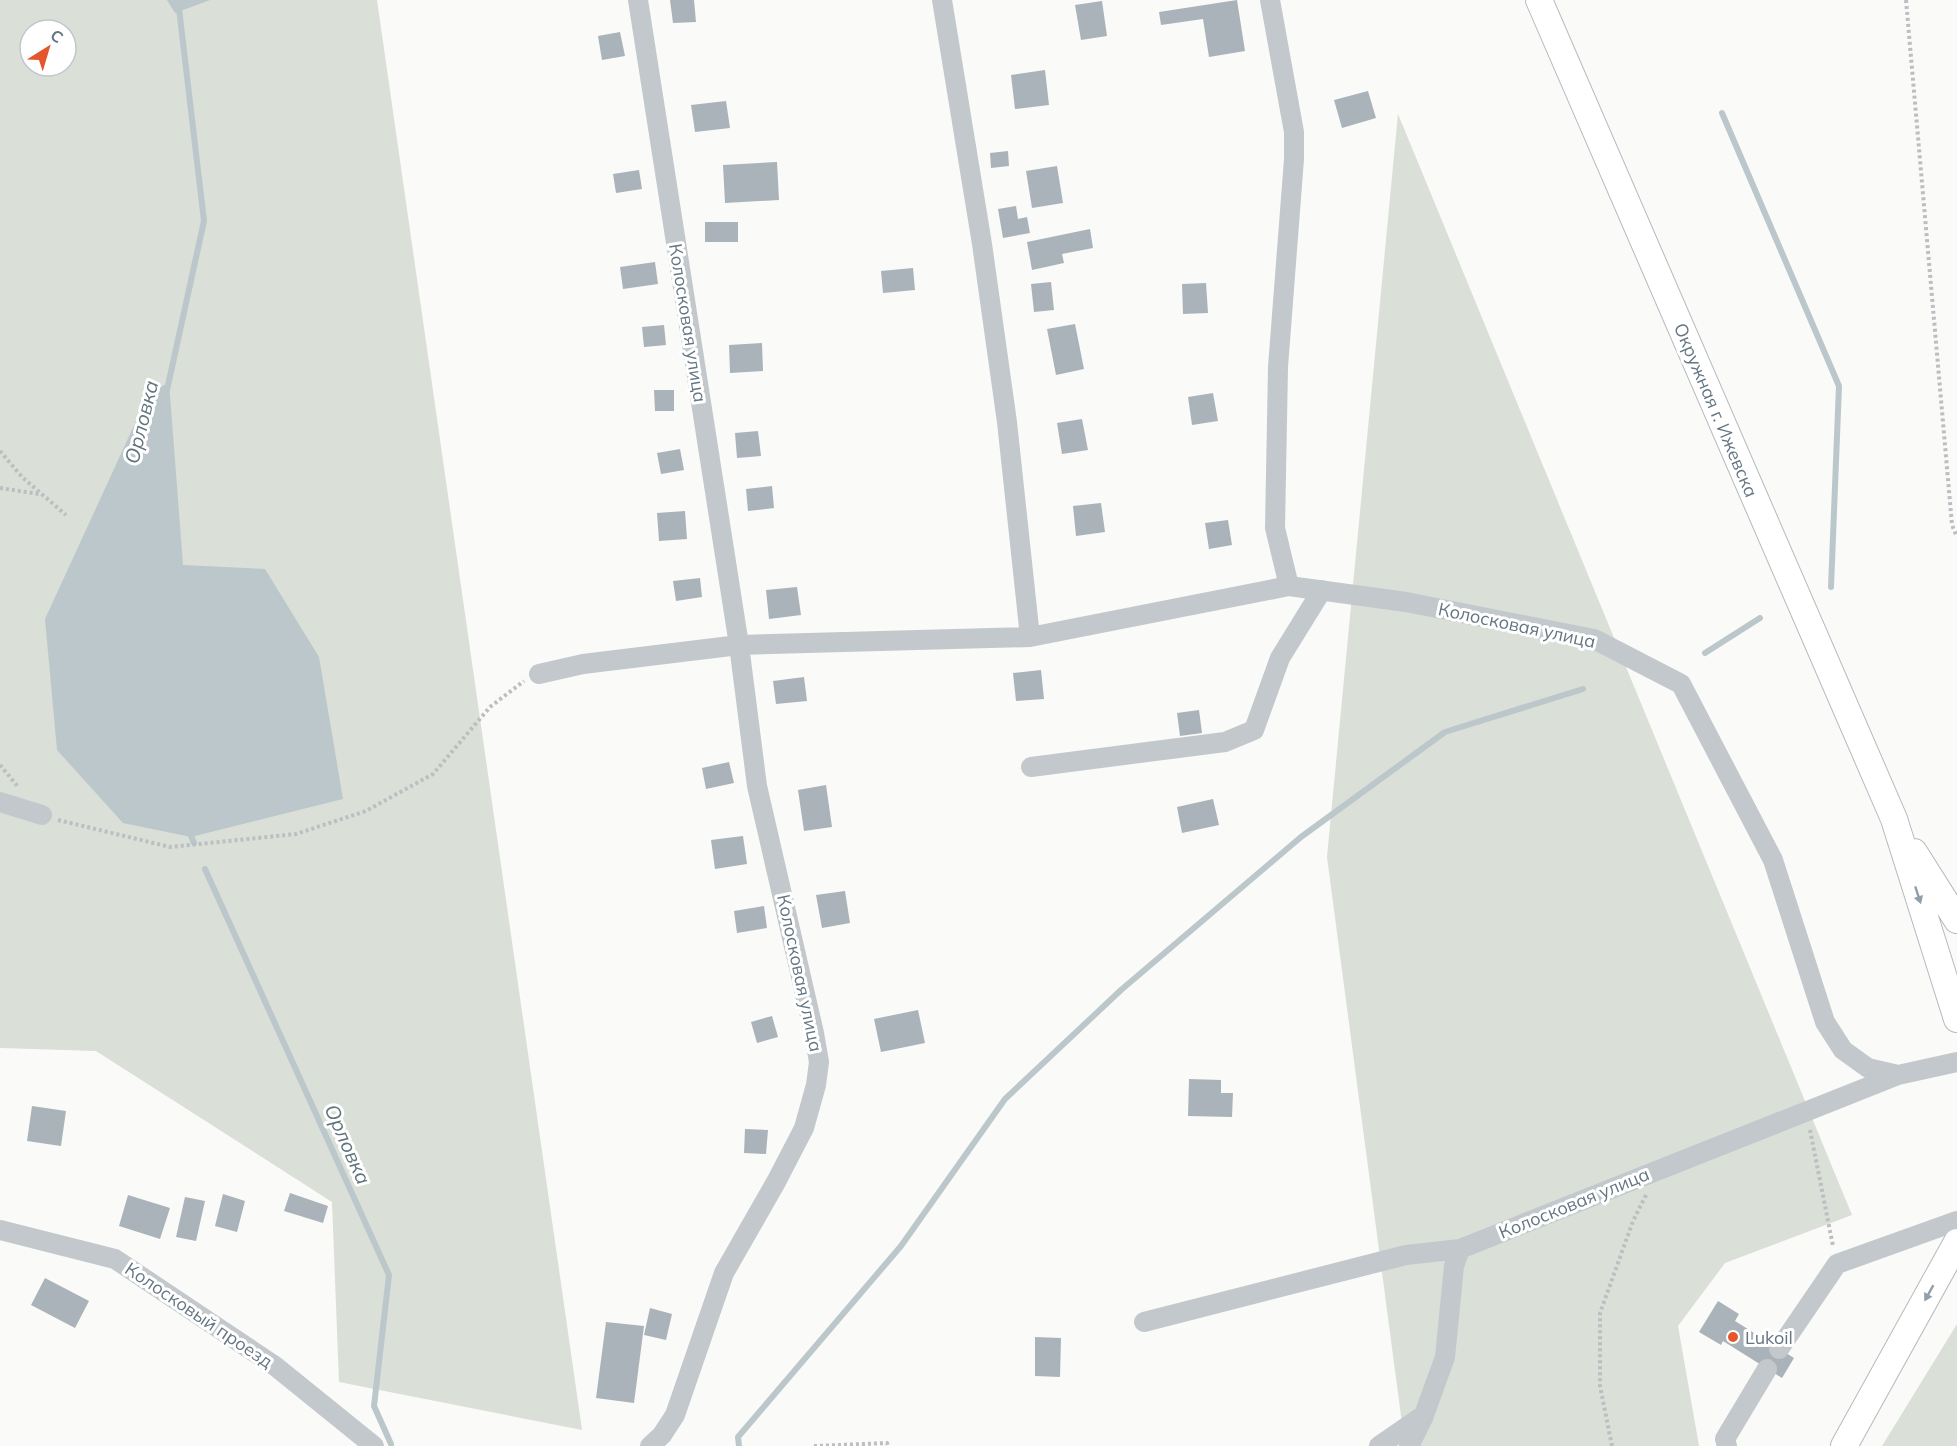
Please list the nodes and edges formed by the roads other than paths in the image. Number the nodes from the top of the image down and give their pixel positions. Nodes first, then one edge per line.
1 (638, 0) edge
2 (942, 0) edge
3 (1270, 0) edge
4 (1539, 0) edge
5 (1289, 586) junction
6 (1322, 590) junction
7 (1030, 637) junction
8 (739, 645) junction
9 (539, 674) road end
10 (1031, 767) dead end
11 (0, 802) edge
12 (42, 815) road end
13 (1894, 819) junction
14 (1957, 920) edge
15 (1957, 1019) edge
16 (1957, 1062) edge
17 (1899, 1075) junction
18 (1957, 1221) edge
19 (0, 1230) edge
20 (1957, 1242) edge
21 (1460, 1249) junction
22 (1144, 1322) dead end
23 (1779, 1349) dead end
24 (1767, 1369) dead end
25 (1424, 1415) junction
26 (374, 1446) edge
27 (650, 1446) edge
28 (1379, 1446) edge
29 (1408, 1446) edge
30 (1727, 1446) edge
31 (1844, 1446) edge

1 - 8 street, Колосковая улица
2 - 7 street
3 - 5 street
4 - 13 main road, Окружная г. Ижевска
5 - 6 street, Колосковая улица
5 - 7 street, Колосковая улица
6 - 10 street
6 - 17 street, Колосковая улица
7 - 8 street, Колосковая улица
8 - 9 street
8 - 27 street, Колосковая улица
11 - 12 street
13 - 14 main road, Окружная г. Ижевска
13 -> 15 main road, Окружная г. Ижевска
16 - 17 street, Колосковая улица
17 - 21 street, Колосковая улица
18 - 23 street
19 - 26 street, Колосковый проезд
20 -> 31 main road
21 - 22 street, Колосковая улица
21 - 25 street
24 - 30 street
25 - 28 street
25 - 29 street

